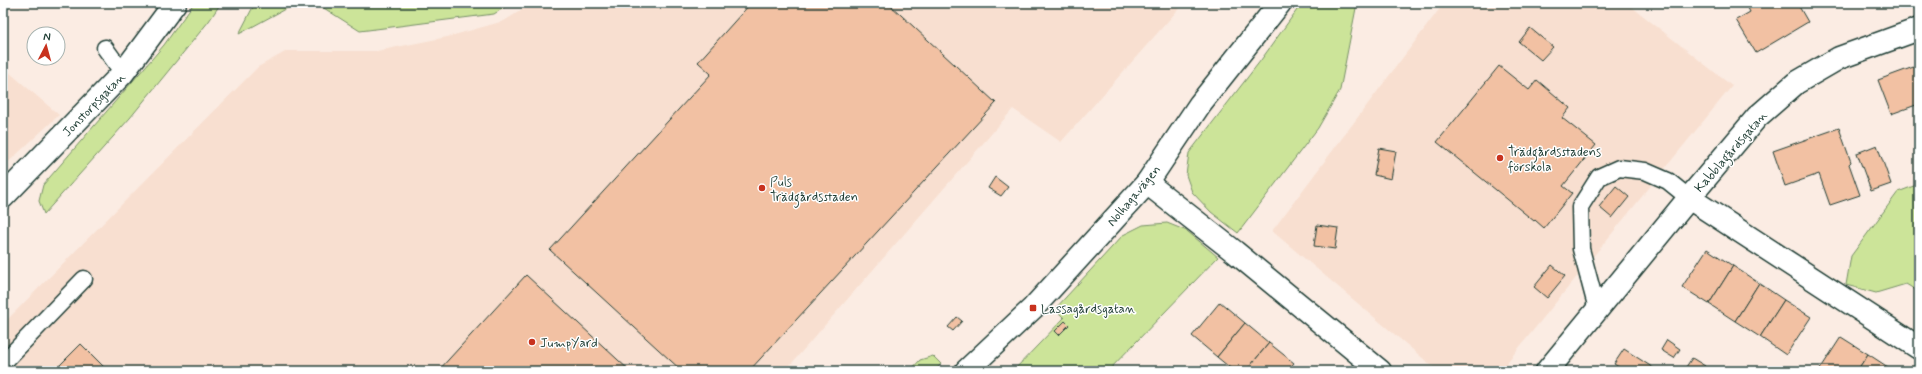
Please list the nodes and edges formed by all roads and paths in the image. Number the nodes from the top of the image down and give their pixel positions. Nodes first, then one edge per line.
1 (174, 3) edge
2 (1280, 3) edge
3 (1919, 29) edge
4 (105, 48) dead end
5 (123, 74) junction
6 (1147, 183) junction
7 (3, 197) edge
8 (1688, 198) junction
9 (84, 279) dead end
10 (1596, 309) junction
11 (1919, 348) edge
12 (3, 363) edge
13 (966, 371) edge
14 (1380, 371) edge
15 (1547, 371) edge

1 - 5 street, Jonstorpsgatan
2 - 6 street, Nolhagavägen
3 - 8 street, Kabblagårdsgatan
4 - 5 lane
5 - 7 street, Jonstorpsgatan
6 - 13 street, Nolhagavägen
6 - 14 street
8 - 10 street, Kabblagårdsgatan
8 - 10 lane
8 - 11 street, Kabblagårdsgatan
9 - 12 lane
10 - 15 street, Kabblagårdsgatan

